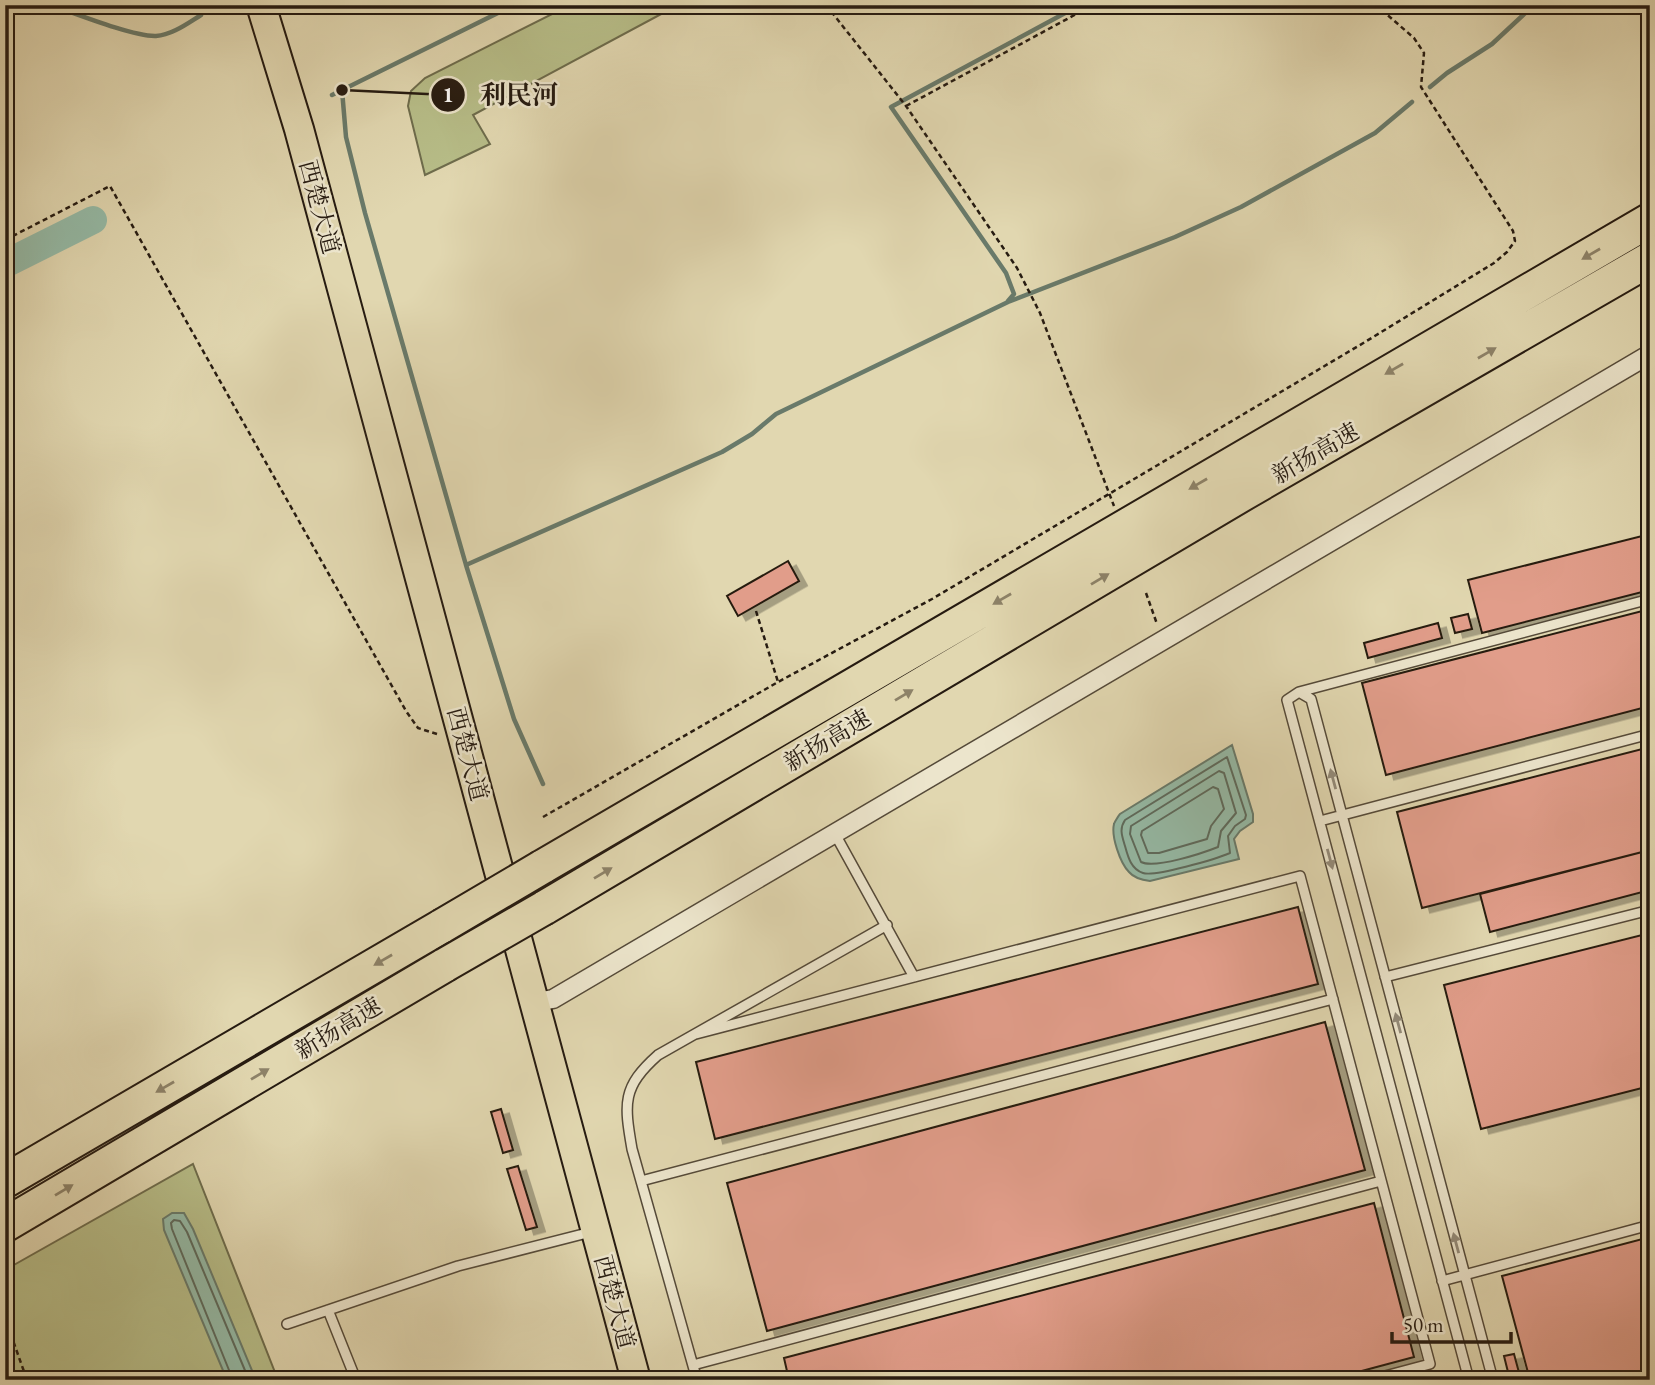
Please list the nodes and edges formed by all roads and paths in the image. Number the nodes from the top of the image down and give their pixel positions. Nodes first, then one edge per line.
1 (243, 5) edge
2 (261, 5) edge
3 (273, 5) edge
4 (826, 5) edge
5 (1093, 5) edge
6 (1376, 5) edge
7 (906, 106) junction
8 (299, 128) junction
9 (1650, 220) edge
10 (5, 240) edge
11 (1650, 259) edge
12 (1650, 354) edge
13 (1110, 494) junction
14 (1117, 512) dead end
15 (1146, 593) dead end
16 (1650, 599) edge
17 (756, 611) dead end
18 (1162, 641) junction
19 (778, 682) junction
20 (1299, 692) junction
21 (438, 734) dead end
22 (1650, 734) edge
23 (1342, 814) junction
24 (543, 817) dead end
25 (1320, 821) junction
26 (835, 834) junction
27 (1650, 910) edge
28 (887, 925) junction
29 (914, 977) junction
30 (1385, 977) junction
31 (1333, 999) junction
32 (536, 1002) junction
33 (696, 1034) junction
34 (5, 1181) edge
35 (641, 1181) junction
36 (1381, 1181) junction
37 (5, 1225) edge
38 (1650, 1225) edge
39 (597, 1231) junction
40 (1465, 1275) junction
41 (1442, 1281) junction
42 (328, 1310) junction
43 (5, 1318) edge
44 (287, 1324) dead end
45 (693, 1365) junction
46 (27, 1380) edge
47 (356, 1380) edge
48 (636, 1380) edge
49 (697, 1380) edge
50 (1370, 1380) edge
51 (1469, 1380) edge
52 (1493, 1380) edge

1 - 8 main road
2 - 8 main road
3 - 8 street
4 - 7 path
5 - 7 path
6 - 13 path
7 - 13 path
8 - 32 main road, 西楚大道
9 -> 34 highway, 新扬高速, bridge
10 - 21 path
37 -> 11 highway, 新扬高速, bridge
12 - 18 street
13 - 14 path
13 - 19 path
15 - 18 path
16 - 20 lane
17 - 19 path
18 - 26 street
19 - 24 path
23 -> 20 lane
20 - 25 lane
22 - 23 lane
23 - 25 lane
23 - 30 lane
25 -> 41 lane
26 - 28 lane
26 - 32 street
27 - 30 lane
28 - 29 lane
28 - 33 lane
29 - 31 lane
29 - 33 lane
40 -> 30 lane
31 - 35 lane
31 - 36 lane
32 - 39 main road, 西楚大道
33 - 35 lane
35 - 45 lane
36 - 45 lane
36 - 50 lane
38 - 40 lane
39 - 42 lane
39 - 48 main road, 西楚大道
40 - 41 lane
40 - 52 lane
41 - 51 lane
42 - 44 lane
42 - 47 lane
43 - 46 path
45 - 49 lane

